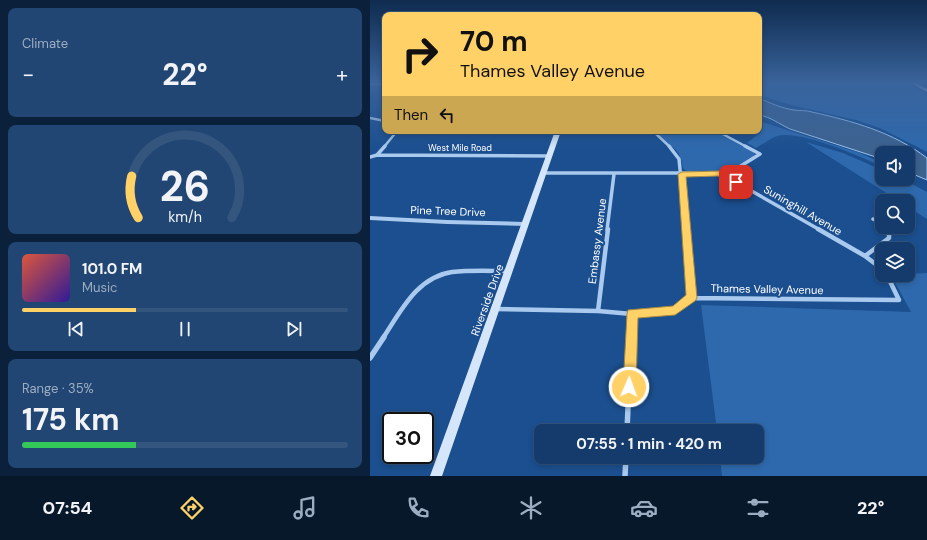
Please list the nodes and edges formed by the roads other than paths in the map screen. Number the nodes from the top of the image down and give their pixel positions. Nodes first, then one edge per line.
1 (370, 118) edge
2 (382, 120) edge
3 (394, 134) edge
4 (557, 134) edge
5 (655, 134) edge
6 (723, 134) edge
7 (377, 155) junction
8 (549, 156) junction
9 (370, 157) edge
10 (543, 173) junction
11 (614, 174) junction
12 (682, 174) junction
13 (720, 174) junction
14 (370, 218) edge
15 (525, 224) junction
16 (889, 234) edge
17 (865, 256) junction
18 (875, 264) edge
19 (508, 271) junction
20 (891, 282) edge
21 (692, 298) junction
22 (495, 309) junction
23 (598, 311) junction
24 (632, 314) junction
25 (370, 358) edge
26 (627, 424) edge
27 (626, 464) edge
28 (436, 476) edge
29 (626, 476) edge

1 - 2 street
3 - 7 street
4 - 8 main road, Riverside Drive
5 - 12 street
6 - 13 street
7 - 8 street, West Mile Road
7 - 9 street, West Mile Road
8 - 10 main road, Riverside Drive
10 - 11 street, Suninghill Avenue
10 - 15 main road, Riverside Drive
11 - 12 street, Suninghill Avenue
11 - 23 street, Embassy Avenue
12 - 13 street, Suninghill Avenue
12 - 21 street
13 - 17 street, Suninghill Avenue
14 - 15 street, Pine Tree Drive
15 - 19 main road, Riverside Drive
16 - 17 street
17 - 18 street, Suninghill Avenue
19 - 22 main road, Riverside Drive
19 - 25 street
20 - 21 street, Thames Valley Avenue
21 - 24 street
22 - 23 street
22 - 28 main road, Riverside Drive
23 - 24 street
24 - 26 street
27 - 29 street

